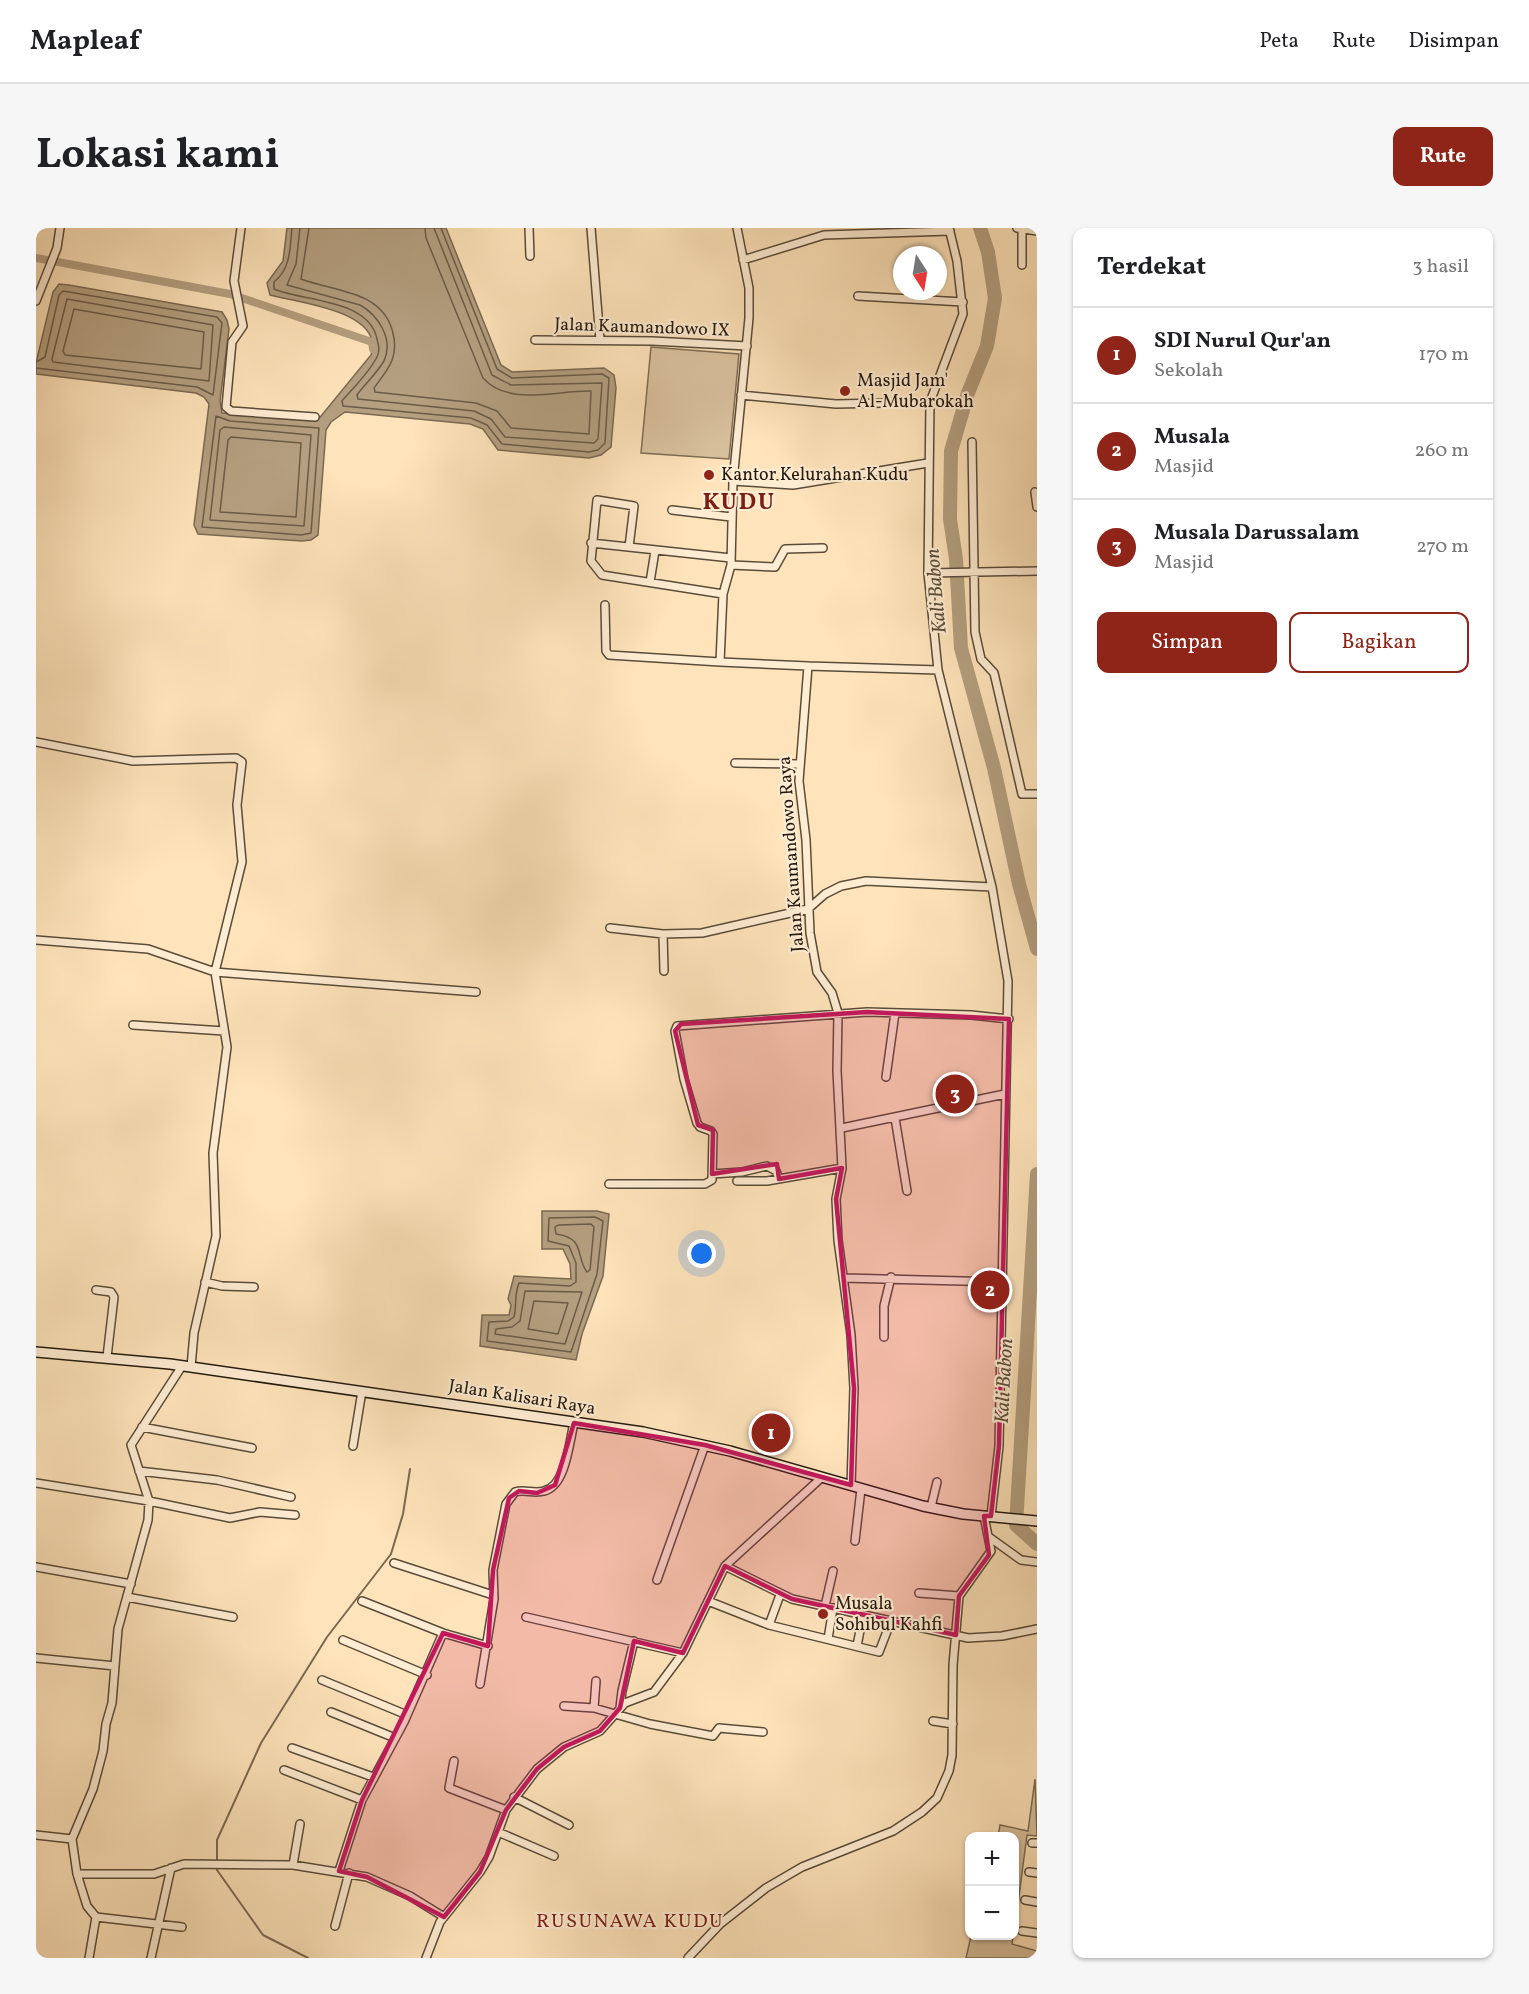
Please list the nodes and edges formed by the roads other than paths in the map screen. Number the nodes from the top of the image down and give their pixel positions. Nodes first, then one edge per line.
1 (60, 228) edge
2 (241, 228) edge
3 (529, 228) edge
4 (591, 228) edge
5 (737, 228) edge
6 (949, 229) edge
7 (1019, 229) edge
8 (1037, 231) edge
9 (530, 256) dead end
10 (743, 260) junction
11 (1022, 265) dead end
12 (858, 296) dead end
13 (36, 301) edge
14 (963, 302) junction
15 (535, 340) dead end
16 (600, 340) junction
17 (747, 346) junction
18 (741, 395) junction
19 (930, 402) junction
20 (315, 417) dead end
21 (972, 442) dead end
22 (928, 463) junction
23 (733, 481) junction
24 (1035, 492) dead end
25 (1037, 507) edge
26 (672, 510) dead end
27 (731, 517) junction
28 (591, 543) junction
29 (629, 547) junction
30 (823, 548) dead end
31 (655, 551) junction
32 (731, 562) junction
33 (974, 571) junction
34 (1037, 571) edge
35 (929, 573) junction
36 (650, 582) junction
37 (723, 594) junction
38 (605, 605) dead end
39 (720, 662) junction
40 (808, 666) junction
41 (938, 670) junction
42 (36, 742) edge
43 (735, 763) dead end
44 (799, 764) junction
45 (1037, 794) edge
46 (992, 887) junction
47 (808, 909) junction
48 (610, 928) dead end
49 (663, 934) junction
50 (36, 940) edge
51 (664, 970) dead end
52 (215, 972) junction
53 (476, 992) dead end
54 (838, 1013) junction
55 (895, 1013) junction
56 (1009, 1019) junction
57 (133, 1025) dead end
58 (224, 1032) junction
59 (886, 1077) dead end
60 (1005, 1094) junction
61 (895, 1118) junction
62 (842, 1128) junction
63 (842, 1168) junction
64 (712, 1174) junction
65 (778, 1179) junction
66 (737, 1181) dead end
67 (609, 1184) dead end
68 (907, 1191) dead end
69 (891, 1277) junction
70 (843, 1278) junction
71 (205, 1282) junction
72 (1002, 1282) junction
73 (254, 1287) dead end
74 (96, 1290) dead end
75 (884, 1336) dead end
76 (36, 1352) edge
77 (107, 1357) junction
78 (186, 1366) junction
79 (362, 1391) junction
80 (574, 1423) junction
81 (142, 1427) junction
82 (705, 1445) junction
83 (353, 1446) dead end
84 (252, 1448) dead end
85 (139, 1471) junction
86 (820, 1479) junction
87 (937, 1482) dead end
88 (36, 1483) edge
89 (856, 1487) junction
90 (291, 1497) dead end
91 (149, 1501) junction
92 (931, 1508) junction
93 (295, 1515) dead end
94 (990, 1516) junction
95 (1035, 1521) edge
96 (989, 1537) junction
97 (855, 1541) dead end
98 (1037, 1562) edge
99 (394, 1563) dead end
100 (724, 1566) junction
101 (36, 1567) edge
102 (833, 1571) dead end
103 (657, 1580) dead end
104 (131, 1584) junction
105 (919, 1593) dead end
106 (494, 1595) junction
107 (780, 1595) junction
108 (959, 1596) junction
109 (127, 1597) junction
110 (362, 1601) dead end
111 (708, 1601) junction
112 (825, 1606) junction
113 (833, 1608) junction
114 (863, 1615) junction
115 (233, 1617) dead end
116 (526, 1617) dead end
117 (891, 1622) junction
118 (769, 1625) junction
119 (1037, 1629) edge
120 (443, 1633) junction
121 (956, 1635) junction
122 (828, 1639) junction
123 (343, 1640) dead end
124 (634, 1641) junction
125 (488, 1646) junction
126 (857, 1646) junction
127 (683, 1653) junction
128 (36, 1658) edge
129 (115, 1666) junction
130 (427, 1675) junction
131 (322, 1680) dead end
132 (596, 1681) dead end
133 (480, 1683) dead end
134 (564, 1707) dead end
135 (594, 1708) junction
136 (618, 1710) junction
137 (331, 1712) dead end
138 (407, 1715) junction
139 (933, 1721) dead end
140 (953, 1724) junction
141 (762, 1732) dead end
142 (395, 1738) junction
143 (292, 1748) dead end
144 (454, 1761) dead end
145 (284, 1770) dead end
146 (373, 1777) junction
147 (514, 1797) junction
148 (362, 1800) junction
149 (506, 1810) junction
150 (300, 1824) dead end
151 (569, 1825) dead end
152 (498, 1832) junction
153 (36, 1835) edge
154 (72, 1839) junction
155 (554, 1856) dead end
156 (293, 1866) junction
157 (171, 1868) junction
158 (339, 1871) junction
159 (349, 1873) junction
160 (77, 1874) junction
161 (1025, 1900) dead end
162 (1037, 1902) edge
163 (96, 1917) junction
164 (444, 1917) junction
165 (159, 1926) junction
166 (335, 1926) dead end
167 (182, 1927) dead end
168 (1022, 1931) dead end
169 (1037, 1932) edge
170 (89, 1958) edge
171 (151, 1958) edge
172 (426, 1958) edge
173 (688, 1958) edge

1 - 13 street
2 - 20 street
3 - 9 street
4 - 16 street
5 - 10 street
6 - 10 street
6 - 14 street
7 - 8 street
7 - 11 street
10 - 17 street
12 - 14 street
14 - 19 street
15 - 16 street, Jalan Kaumandowo IX
16 - 17 street, Jalan Kaumandowo IX
17 - 18 street
18 - 19 street
18 - 23 street
19 - 22 street
21 - 33 street
22 - 23 street
22 - 35 street
23 - 27 street
24 - 25 street
26 - 27 street
27 - 32 street
28 - 29 street
28 - 29 street
28 - 36 street
29 - 31 street
30 - 32 street
31 - 32 street
31 - 36 street
32 - 37 street
33 - 34 street
33 - 35 street
33 - 45 street
35 - 41 street
36 - 37 street
37 - 39 street
38 - 39 street
39 - 40 street
40 - 41 street
40 - 44 street, Jalan Kaumandowo Raya
41 - 46 street
42 - 52 street
43 - 44 street
44 - 47 street, Jalan Kaumandowo Raya
46 - 47 street
46 - 56 street
47 - 49 street
47 - 54 street, Jalan Kaumandowo Raya
48 - 49 street
49 - 51 street
50 - 52 street
52 - 53 street
52 - 58 street
54 - 55 street
54 - 62 street, Jalan Kaumandowo Raya
54 - 64 street
55 - 56 street
55 - 59 street
56 - 60 street
57 - 58 street
58 - 71 street
60 - 61 street
60 - 72 street
61 - 62 street
61 - 68 street
62 - 63 street, Jalan Kaumandowo Raya
63 - 65 street
63 - 70 street, Jalan Kaumandowo Raya
64 - 65 street
64 - 67 street
65 - 66 street
69 - 70 street
69 - 72 street
69 - 75 street
70 - 89 street, Jalan Kaumandowo Raya
71 - 73 street
71 - 78 street
72 - 94 street
74 - 77 street
76 - 77 street, Jalan Kalisari Raya
77 - 78 street, Jalan Kalisari Raya
78 - 79 street, Jalan Kalisari Raya
78 - 81 street
79 - 80 street, Jalan Kalisari Raya
79 - 83 street
80 - 82 street, Jalan Kalisari Raya
80 - 106 street
81 - 84 street
81 - 85 street
82 - 86 street, Jalan Kalisari Raya
82 - 103 street
85 - 90 street
85 - 91 street
86 - 89 street, Jalan Kalisari Raya
86 - 100 street
87 - 92 street
88 - 91 street
89 - 92 street, Jalan Kalisari Raya
89 - 97 street, Jalan Kaumandowo Raya
91 - 93 street
91 - 104 street
92 - 94 street, Jalan Kalisari Raya
94 - 95 street, Jalan Kalisari Raya
94 - 96 street
96 - 98 street
96 - 108 street
99 - 106 street
100 - 107 street
100 - 111 street
101 - 104 street
102 - 112 street
104 - 109 street
105 - 108 street
106 - 125 street
107 - 112 street
107 - 118 street
108 - 121 street
109 - 115 street
109 - 129 street
110 - 120 street
111 - 118 street
111 - 127 street
112 - 113 street
113 - 114 street
113 - 122 street
114 - 117 street
114 - 126 street
116 - 124 street
117 - 121 street
117 - 126 street
118 - 122 street
119 - 121 street
120 - 125 street
120 - 130 street
121 - 140 street
122 - 126 street
123 - 130 street
124 - 127 street
124 - 136 street
125 - 133 street
127 - 136 street
128 - 129 street
129 - 154 street
130 - 138 street
131 - 138 street
132 - 135 street
134 - 135 street
135 - 136 street
136 - 141 street
136 - 147 street
137 - 142 street
138 - 142 street
139 - 140 street
140 - 173 street
142 - 146 street
143 - 146 street
144 - 149 street
145 - 148 street
146 - 148 street
147 - 149 street
147 - 151 street
148 - 158 street
149 - 152 street
150 - 156 street
152 - 155 street
152 - 164 street
153 - 154 street
154 - 160 street
156 - 157 street
156 - 158 street
157 - 160 street
157 - 165 street
158 - 159 street
159 - 164 street
159 - 166 street
160 - 163 street
161 - 162 street
163 - 165 street
163 - 170 street
164 - 172 street
165 - 167 street
165 - 171 street
168 - 169 street

